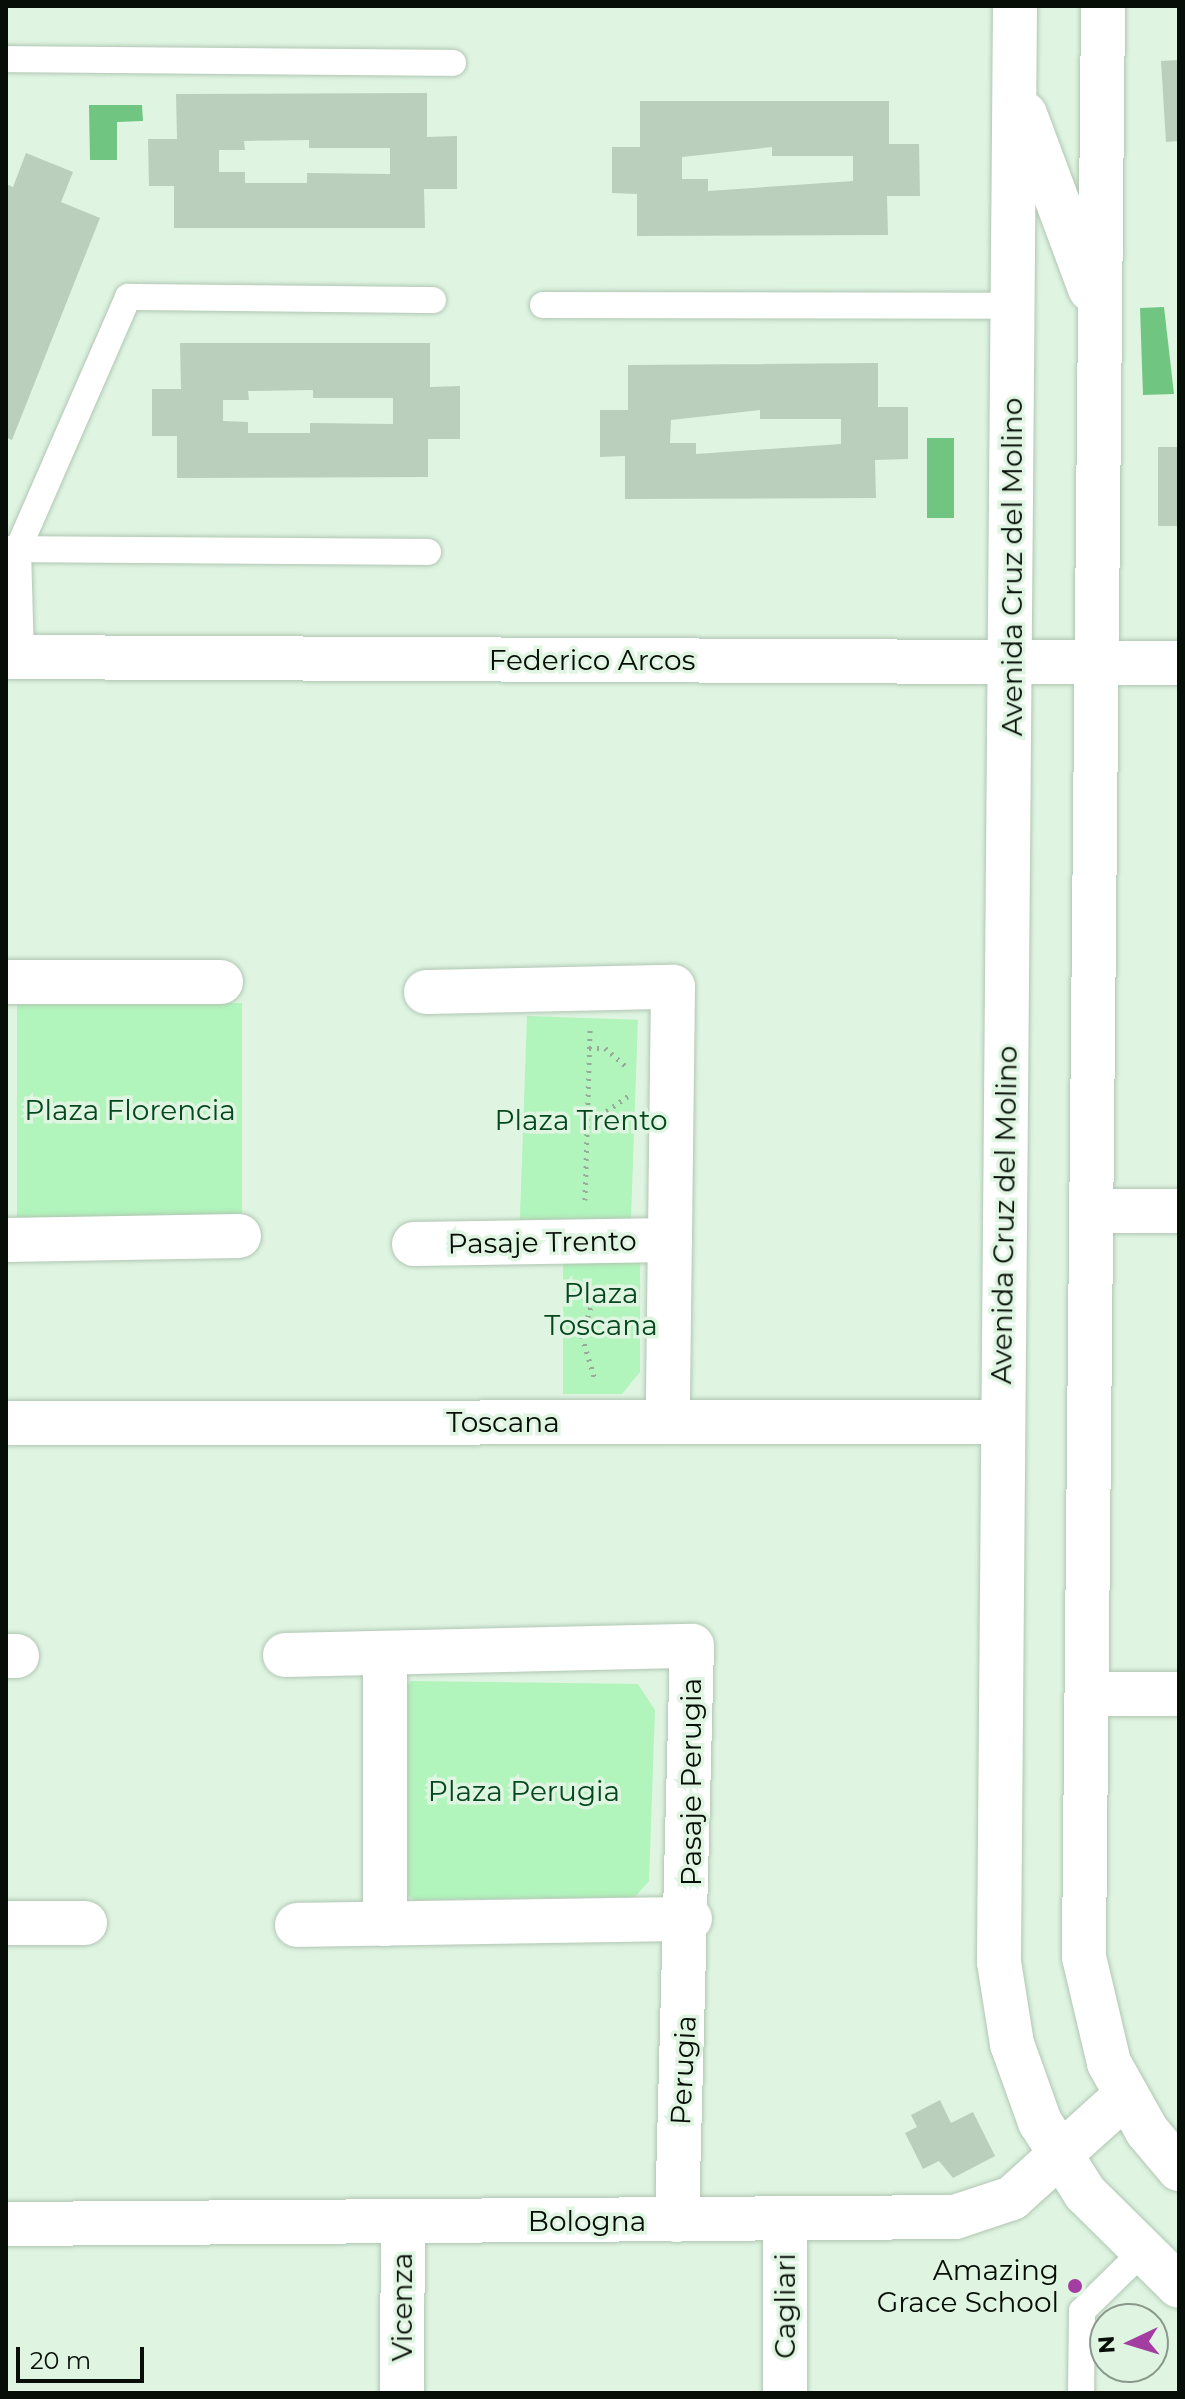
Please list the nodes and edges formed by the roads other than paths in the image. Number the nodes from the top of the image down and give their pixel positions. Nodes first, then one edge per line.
1 (1015, 6) edge
2 (1103, 6) edge
3 (6, 59) edge
4 (453, 63) dead end
5 (1015, 85) junction
6 (433, 300) dead end
7 (543, 305) dead end
8 (1013, 306) junction
9 (1101, 334) junction
10 (12, 549) edge
11 (428, 552) dead end
12 (14, 657) edge
13 (1012, 663) junction
14 (1099, 663) junction
15 (1179, 663) edge
16 (6, 982) edge
17 (221, 982) dead end
18 (426, 992) dead end
19 (1093, 1211) junction
20 (1179, 1211) edge
21 (239, 1236) dead end
22 (6, 1240) edge
23 (670, 1240) junction
24 (414, 1244) dead end
25 (668, 1422) junction
26 (1001, 1422) junction
27 (6, 1423) edge
28 (385, 1653) junction
29 (285, 1655) dead end
30 (1088, 1694) junction
31 (1179, 1694) edge
32 (690, 1919) junction
33 (6, 1923) edge
34 (85, 1923) dead end
35 (385, 1924) junction
36 (297, 1925) dead end
37 (1125, 2096) junction
38 (1061, 2158) junction
39 (1179, 2169) edge
40 (677, 2220) junction
41 (785, 2220) junction
42 (403, 2222) junction
43 (6, 2224) edge
44 (1142, 2252) junction
45 (1179, 2286) edge
46 (402, 2393) edge
47 (785, 2393) edge
48 (1081, 2393) edge

1 - 5 street, Avenida Cruz del Molino
2 - 9 street, Avenida Cruz del Molino
3 - 4 lane
5 - 8 street, Avenida Cruz del Molino
5 - 9 street, Avenida Cruz del Molino
6 - 10 lane
7 - 8 lane
8 - 13 street, Avenida Cruz del Molino
9 - 14 street, Avenida Cruz del Molino
10 - 11 lane
10 - 12 lane
12 - 13 street, Federico Arcos
13 - 14 street, Federico Arcos
13 - 26 street, Avenida Cruz del Molino
14 - 15 street, Federico Arcos
14 - 19 street, Avenida Cruz del Molino
16 - 17 street
18 - 23 street
19 - 20 street
19 - 30 street, Avenida Cruz del Molino
21 - 22 street
23 - 24 street, Pasaje Trento
23 - 25 street
25 - 26 street, Toscana
25 - 27 street, Toscana
26 - 38 street, Avenida Cruz del Molino
28 - 29 street, Pasaje Perugia
28 - 32 street, Pasaje Perugia
28 - 35 street
30 - 31 street
30 - 37 street, Avenida Cruz del Molino
32 - 35 street, Pasaje Perugia
32 - 40 street, Perugia
33 - 34 street
35 - 36 street, Pasaje Perugia
37 - 38 street, Bologna
37 - 39 street, Avenida Cruz del Molino
38 - 41 street, Bologna
38 - 44 street, Avenida Cruz del Molino
40 - 41 street, Bologna
40 - 42 street, Bologna
41 - 47 street, Cagliari
42 - 43 street, Bologna
42 - 46 street, Vicenza
44 - 45 street, Avenida Cruz del Molino
44 - 48 lane

